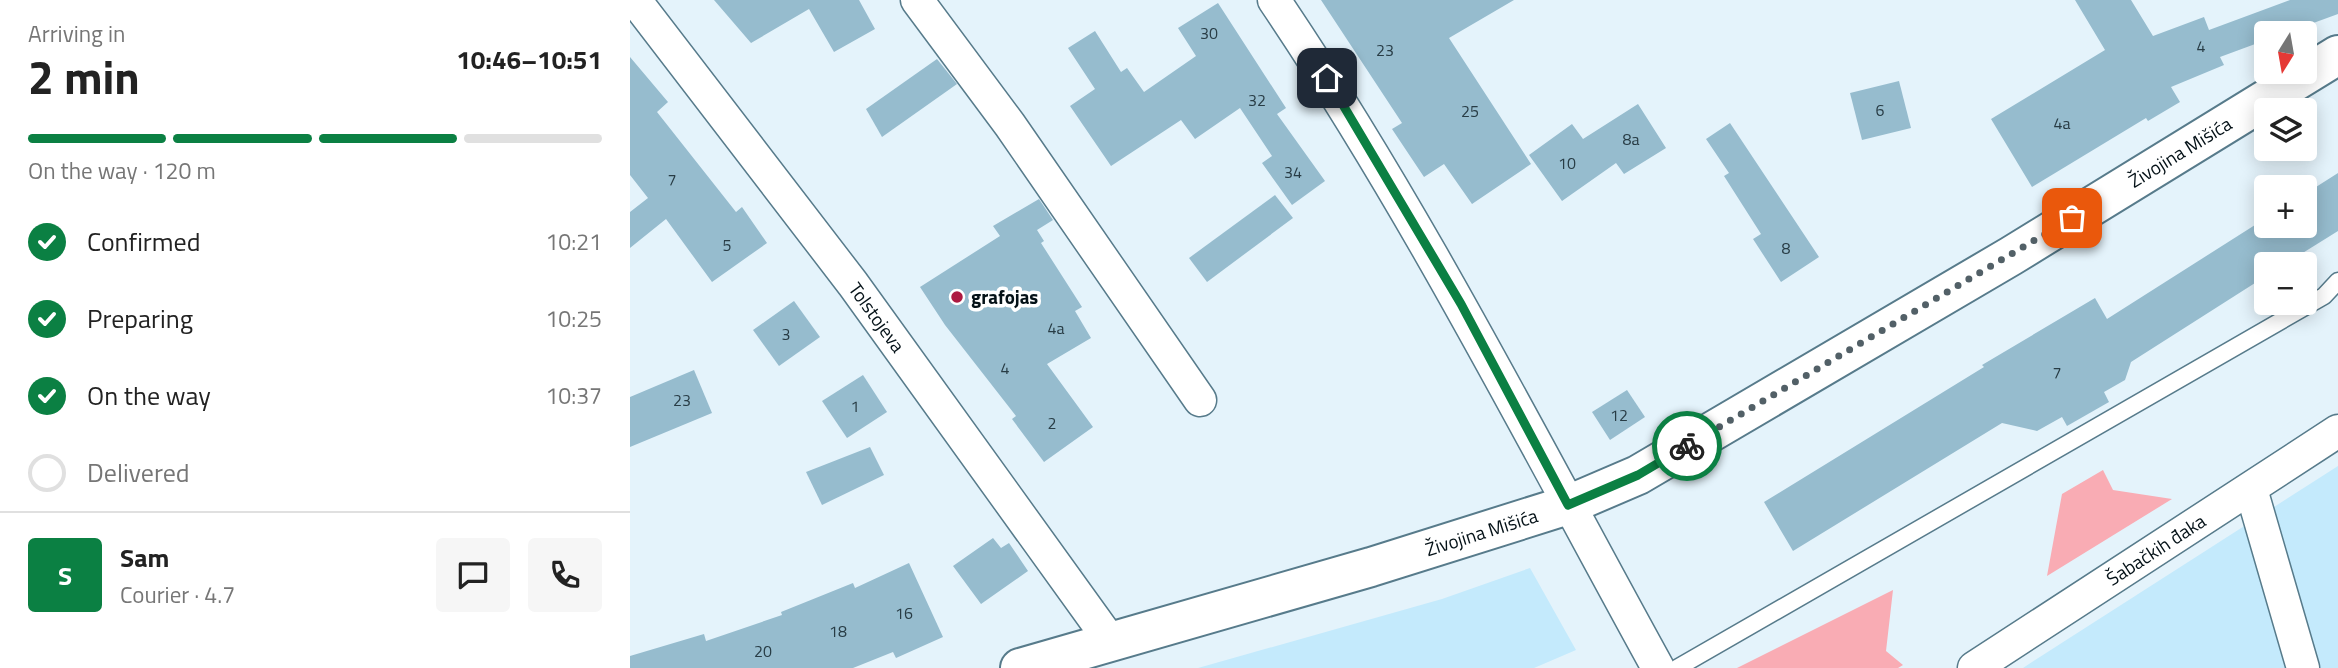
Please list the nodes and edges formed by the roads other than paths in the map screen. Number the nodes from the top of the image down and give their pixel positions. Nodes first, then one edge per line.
1 (635, 0) edge
2 (918, 0) edge
3 (1274, 0) edge
4 (2338, 55) edge
5 (2338, 281) edge
6 (1200, 400) dead end
7 (2338, 431) edge
8 (2251, 489) junction
9 (1568, 505) junction
10 (1111, 642) junction
11 (1024, 668) edge
12 (1658, 668) edge
13 (1677, 668) edge
14 (1974, 668) edge
15 (2303, 668) edge

1 - 10 street, Tolstojeva
2 - 6 street
3 - 9 street
4 - 9 main road, Živojina Mišića
5 - 13 lane
7 - 8 street, Šabačkih đaka
8 - 14 street, Šabačkih đaka
8 - 15 street
9 - 10 main road, Živojina Mišića
9 - 12 street
10 - 11 main road, Živojina Mišića

